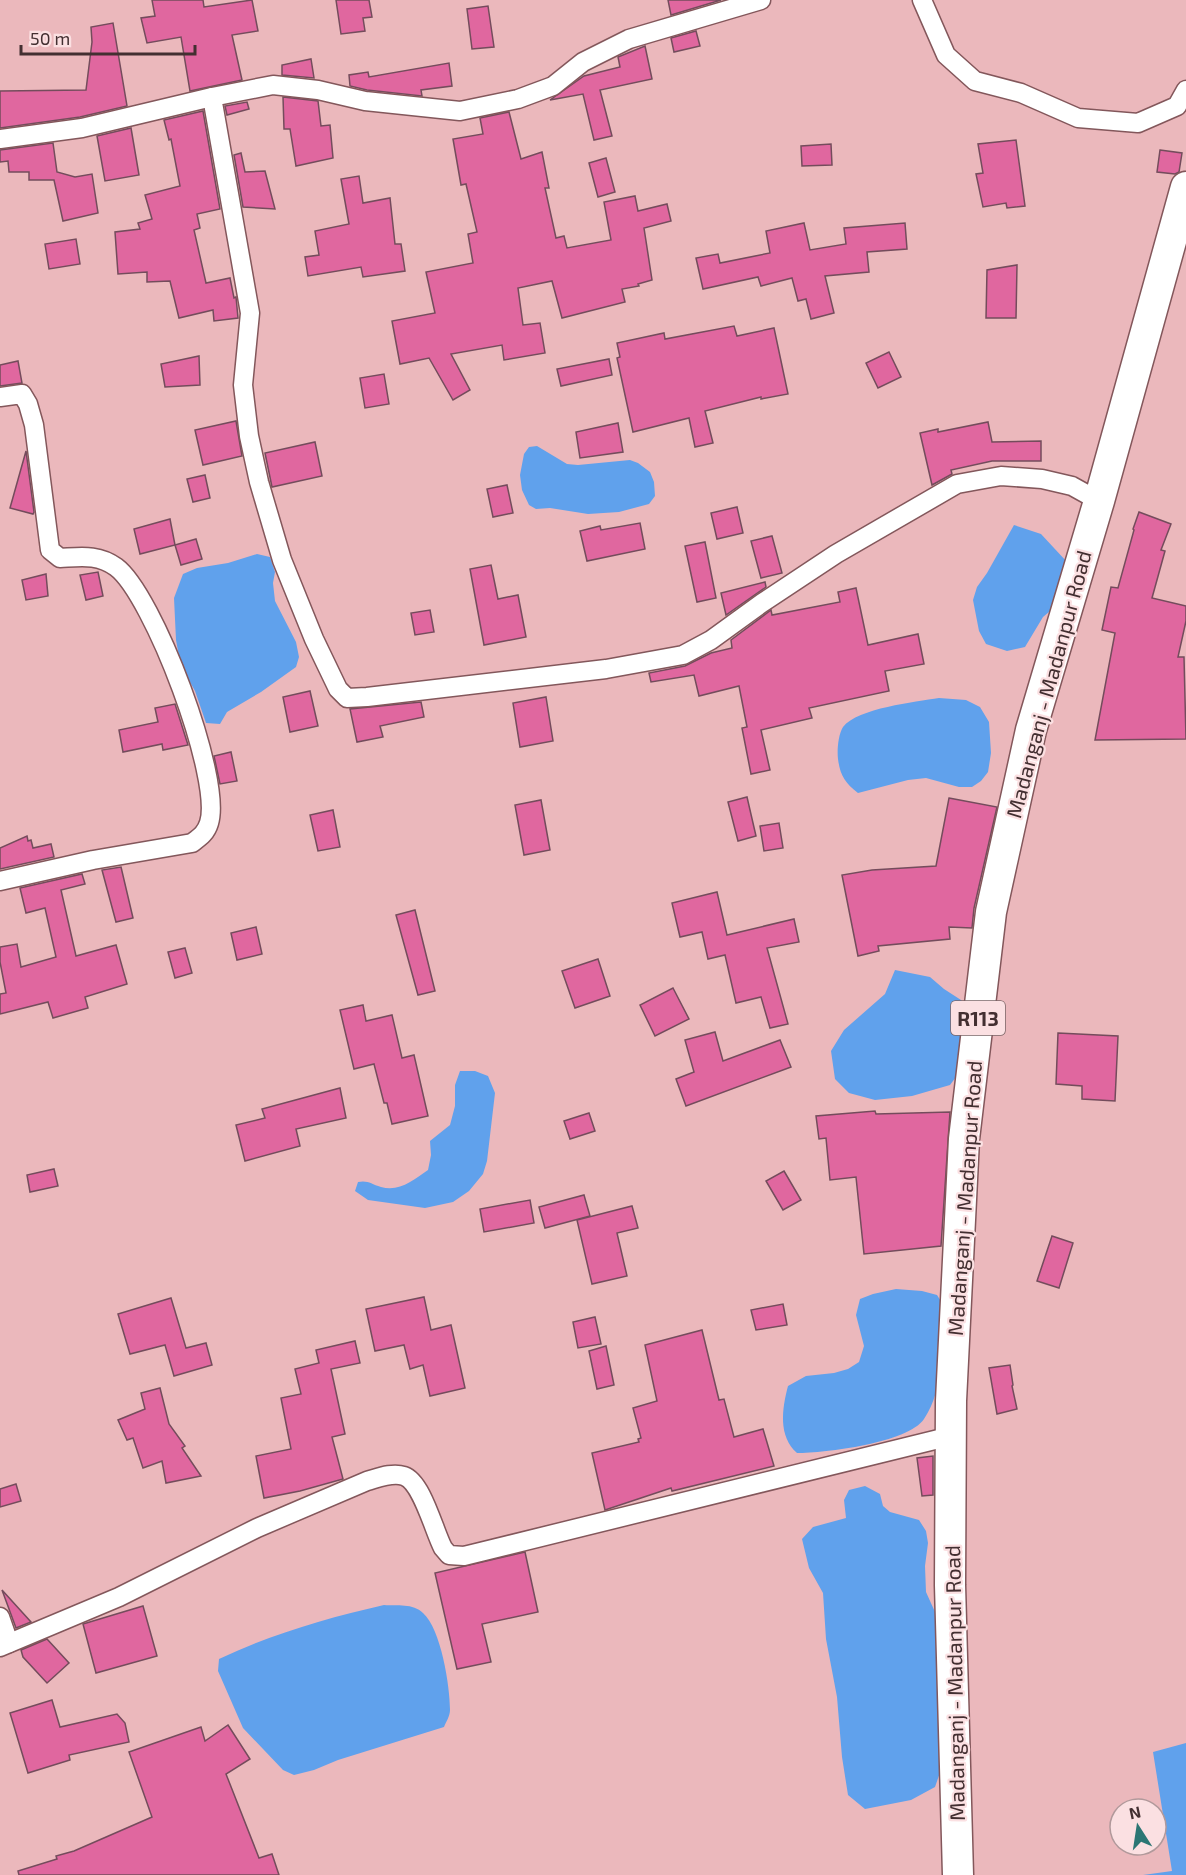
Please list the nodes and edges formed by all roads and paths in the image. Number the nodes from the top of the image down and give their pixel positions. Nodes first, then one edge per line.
1 (761, 0) edge
2 (922, 0) edge
3 (1186, 90) edge
4 (212, 97) junction
5 (0, 139) edge
6 (1186, 187) edge
7 (0, 397) edge
8 (1099, 501) junction
9 (0, 881) edge
10 (951, 1436) junction
11 (0, 1617) edge
12 (5, 1645) edge
13 (958, 1875) edge

1 - 4 street
2 - 3 street
4 - 5 street
4 - 8 street
6 - 8 main road, Madanganj - Madanpur Road / R113
7 - 9 street
8 - 10 main road, Madanganj - Madanpur Road / R113
10 - 12 street
10 - 13 main road, Madanganj - Madanpur Road / R113
11 - 12 street

